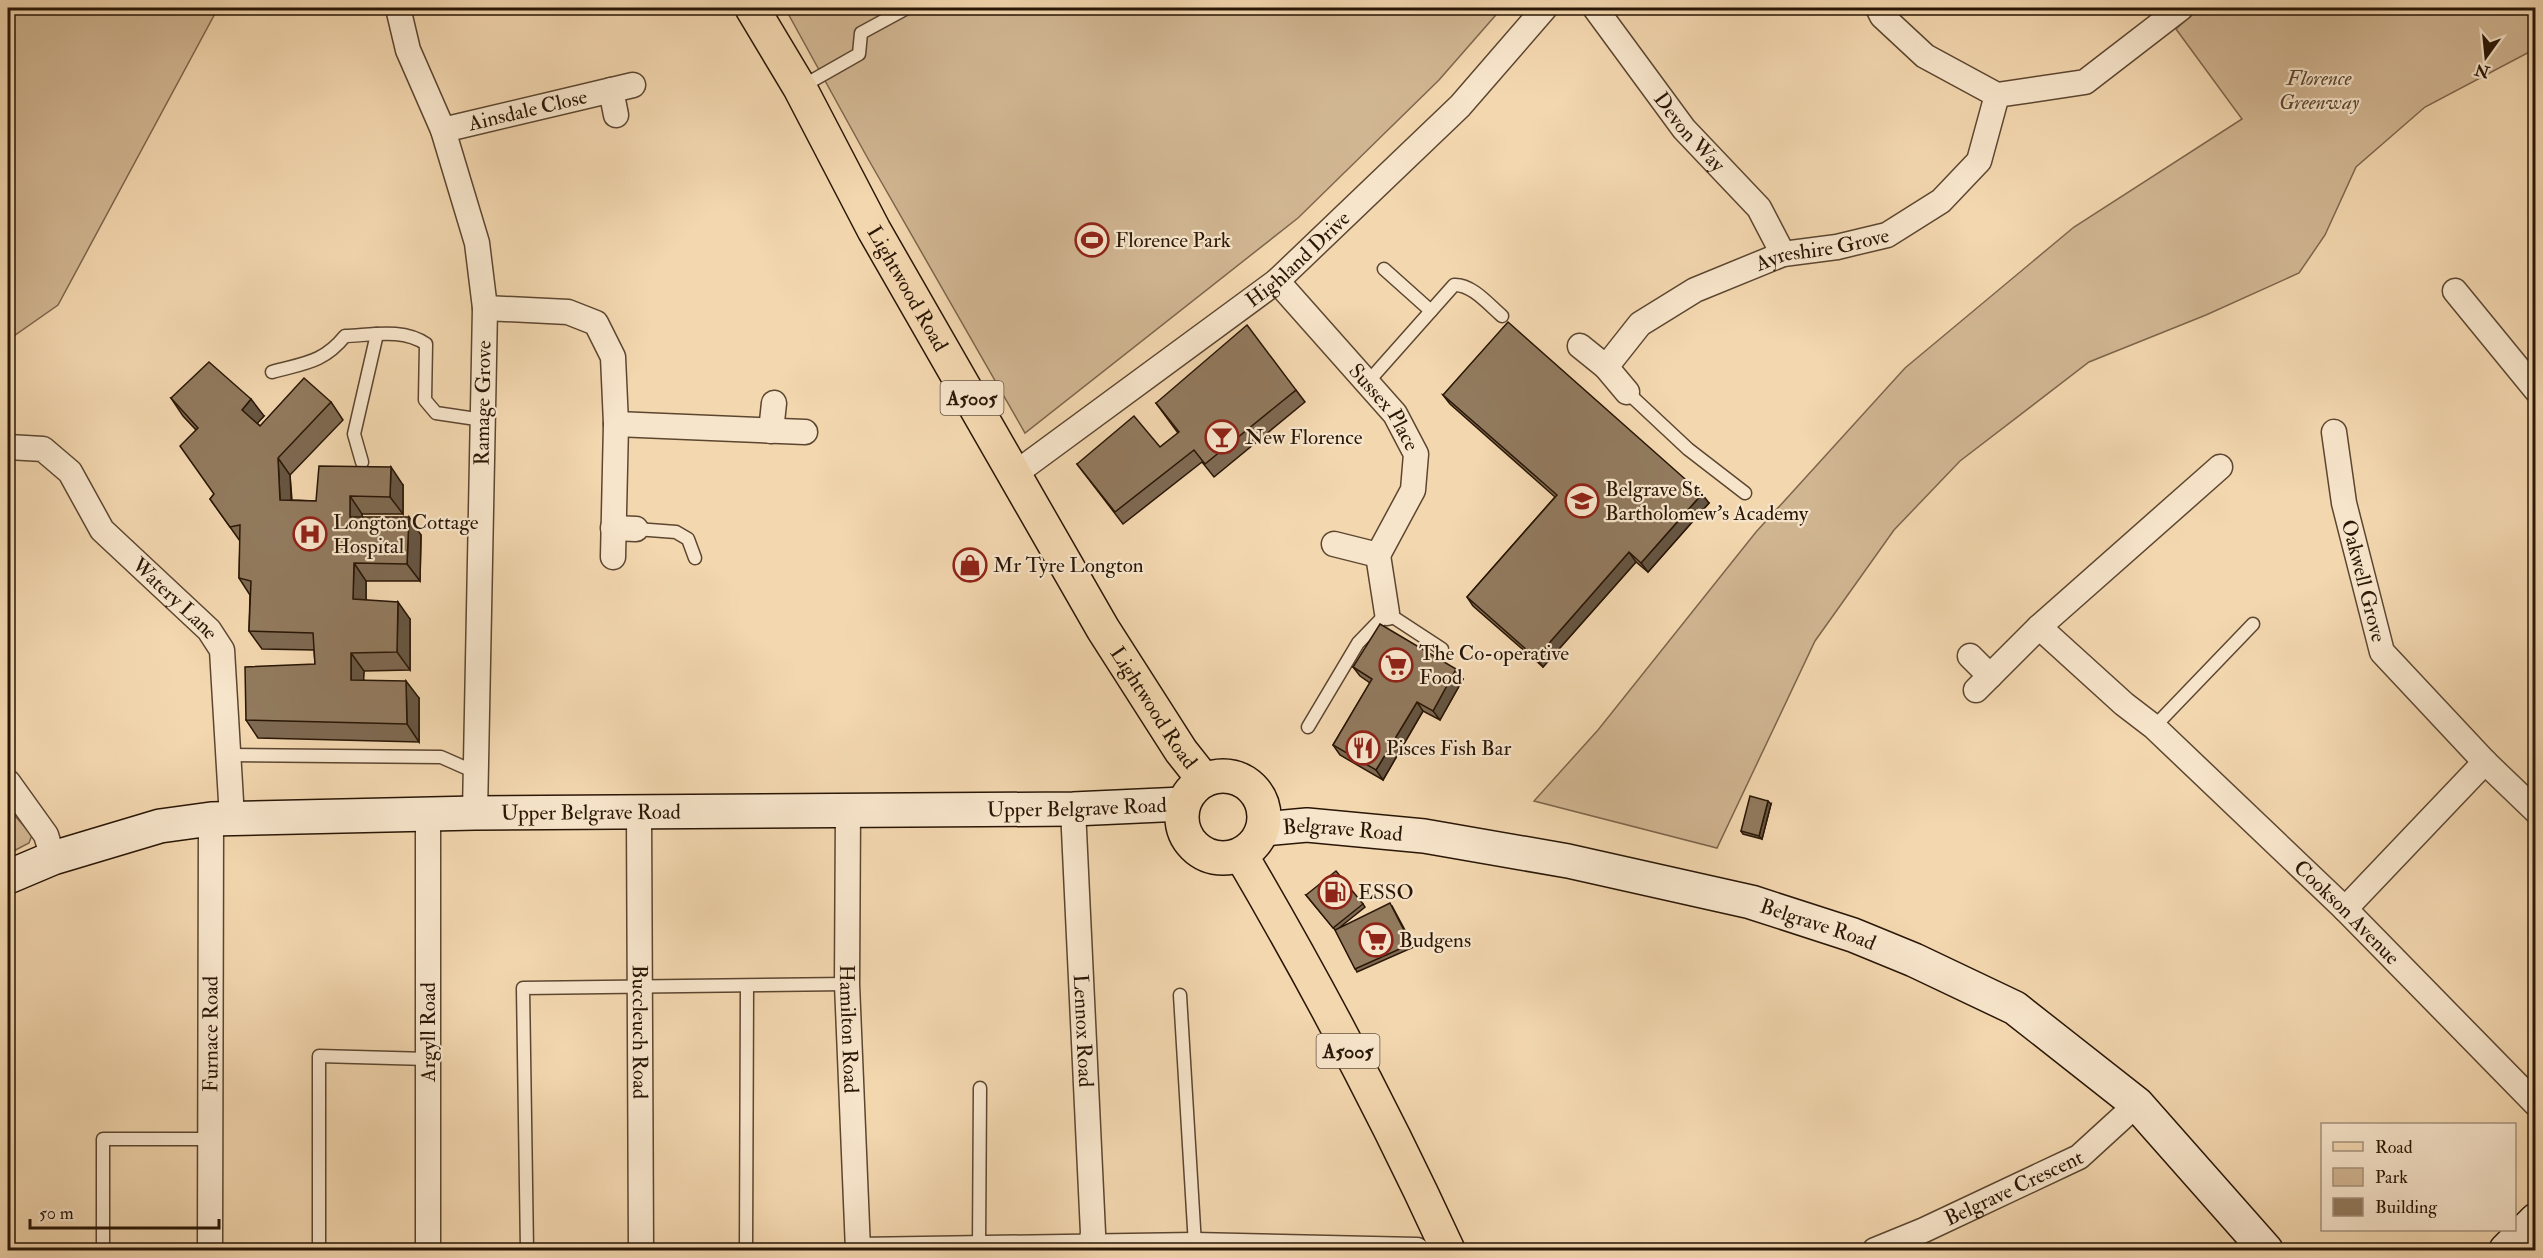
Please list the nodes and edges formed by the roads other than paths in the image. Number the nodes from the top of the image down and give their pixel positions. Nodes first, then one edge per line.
1 (398, 8) edge
2 (752, 8) edge
3 (907, 8) edge
4 (1545, 8) edge
5 (1595, 8) edge
6 (1878, 8) edge
7 (2181, 8) edge
8 (800, 87) junction
9 (1997, 95) junction
10 (616, 115) dead end
11 (443, 130) junction
12 (1783, 254) junction
13 (1384, 269) dead end
14 (1277, 281) junction
15 (2455, 291) dead end
16 (485, 308) junction
17 (1431, 311) junction
18 (1502, 316) dead end
19 (377, 334) junction
20 (1580, 346) dead end
21 (1606, 367) junction
22 (272, 372) dead end
23 (1367, 383) junction
24 (2535, 390) edge
25 (1627, 392) joint
26 (774, 403) dead end
27 (483, 420) junction
28 (616, 424) junction
29 (771, 431) junction
30 (805, 432) dead end
31 (2334, 432) dead end
32 (8, 447) edge
33 (362, 462) dead end
34 (2220, 467) dead end
35 (1016, 473) junction
36 (1745, 493) dead end
37 (624, 528) junction
38 (1334, 544) dead end
39 (1378, 555) junction
40 (614, 557) dead end
41 (695, 558) dead end
42 (1387, 613) junction
43 (2253, 624) dead end
44 (2039, 627) junction
45 (1442, 649) dead end
46 (1970, 656) dead end
47 (2154, 727) junction
48 (1308, 728) dead end
49 (228, 755) junction
50 (2485, 762) junction
51 (475, 772) junction
52 (8, 782) edge
53 (1194, 792) junction
54 (848, 809) junction
55 (1073, 809) junction
56 (2535, 811) edge
57 (475, 813) junction
58 (639, 813) junction
59 (428, 814) junction
60 (221, 818) junction
61 (1263, 829) junction
62 (1241, 855) junction
63 (52, 858) junction
64 (8, 877) edge
65 (2345, 909) junction
66 (847, 984) junction
67 (640, 986) junction
68 (747, 986) junction
69 (1180, 995) dead end
70 (428, 1059) junction
71 (980, 1088) dead end
72 (2137, 1104) junction
73 (2535, 1104) edge
74 (208, 1139) junction
75 (2535, 1220) edge
76 (1195, 1245) junction
77 (979, 1247) junction
78 (1090, 1248) edge
79 (1432, 1248) edge
80 (858, 1250) edge
81 (103, 1251) edge
82 (210, 1251) edge
83 (319, 1251) edge
84 (428, 1251) edge
85 (527, 1251) edge
86 (640, 1251) edge
87 (746, 1251) edge
88 (1875, 1251) edge
89 (2266, 1251) edge
90 (2506, 1251) edge

1 - 11 street, Ramage Grove
2 - 8 main road, Lightwood Road / A5005
3 - 8 lane
4 - 14 street, Highland Drive
5 - 12 street, Devon Way
6 - 9 street
7 - 9 street
8 - 35 main road, Lightwood Road / A5005
9 - 12 street, Ayreshire Grove
10 - 11 street, Ainsdale Close
11 - 16 street, Ramage Grove
12 - 21 street, Ayreshire Grove
13 - 17 lane
14 - 23 street, Sussex Place
14 - 35 street, Highland Drive
15 - 24 street
16 - 27 street, Ramage Grove
16 - 28 street
17 - 18 lane
17 - 23 lane
19 - 22 lane
19 - 27 lane
19 - 33 lane
20 - 21 street
21 - 25 street
23 - 39 street, Sussex Place
25 - 36 lane
26 - 29 street
27 - 51 street, Ramage Grove
28 - 29 street
28 - 37 street
29 - 30 street
31 - 50 street, Oakwell Grove
32 - 49 street, Watery Lane
34 - 44 street
35 - 53 main road, Lightwood Road / A5005
37 - 40 street
37 - 41 lane
38 - 39 street
39 - 42 street
42 - 45 lane
42 - 48 lane
43 - 47 lane
44 - 46 street
44 - 47 street, Cookson Avenue
47 - 65 street, Cookson Avenue
49 - 51 lane
49 - 60 street, Watery Lane
50 - 56 street, Oakwell Grove
50 - 65 street
51 - 57 street, Ramage Grove
52 - 63 street
53 - 55 street, Upper Belgrave Road
53 - 61 main road
53 - 62 main road
54 - 55 street, Upper Belgrave Road
54 - 58 street, Upper Belgrave Road
54 - 66 street, Hamilton Road
55 - 78 street, Lennox Road
57 - 58 street, Upper Belgrave Road
57 - 59 street, Upper Belgrave Road
58 - 67 street, Buccleuch Road
59 - 60 street, Upper Belgrave Road
59 - 70 street, Argyll Road
60 - 63 street, Upper Belgrave Road
60 - 74 street, Furnace Road
61 - 62 main road
61 - 72 street, Belgrave Road
62 - 79 main road, A5005
63 - 64 street, Upper Belgrave Road
65 - 73 street, Cookson Avenue
66 - 68 lane
66 - 80 street, Hamilton Road
67 - 68 lane
67 - 85 lane
67 - 86 street, Buccleuch Road
68 - 87 lane
69 - 76 lane
70 - 83 lane
70 - 84 street, Argyll Road
71 - 77 lane
72 - 88 street, Belgrave Crescent
72 - 89 street, Belgrave Road
74 - 81 lane
74 - 82 street, Furnace Road
75 - 90 street
76 - 78 street
76 - 79 street
77 - 78 street
77 - 80 street

